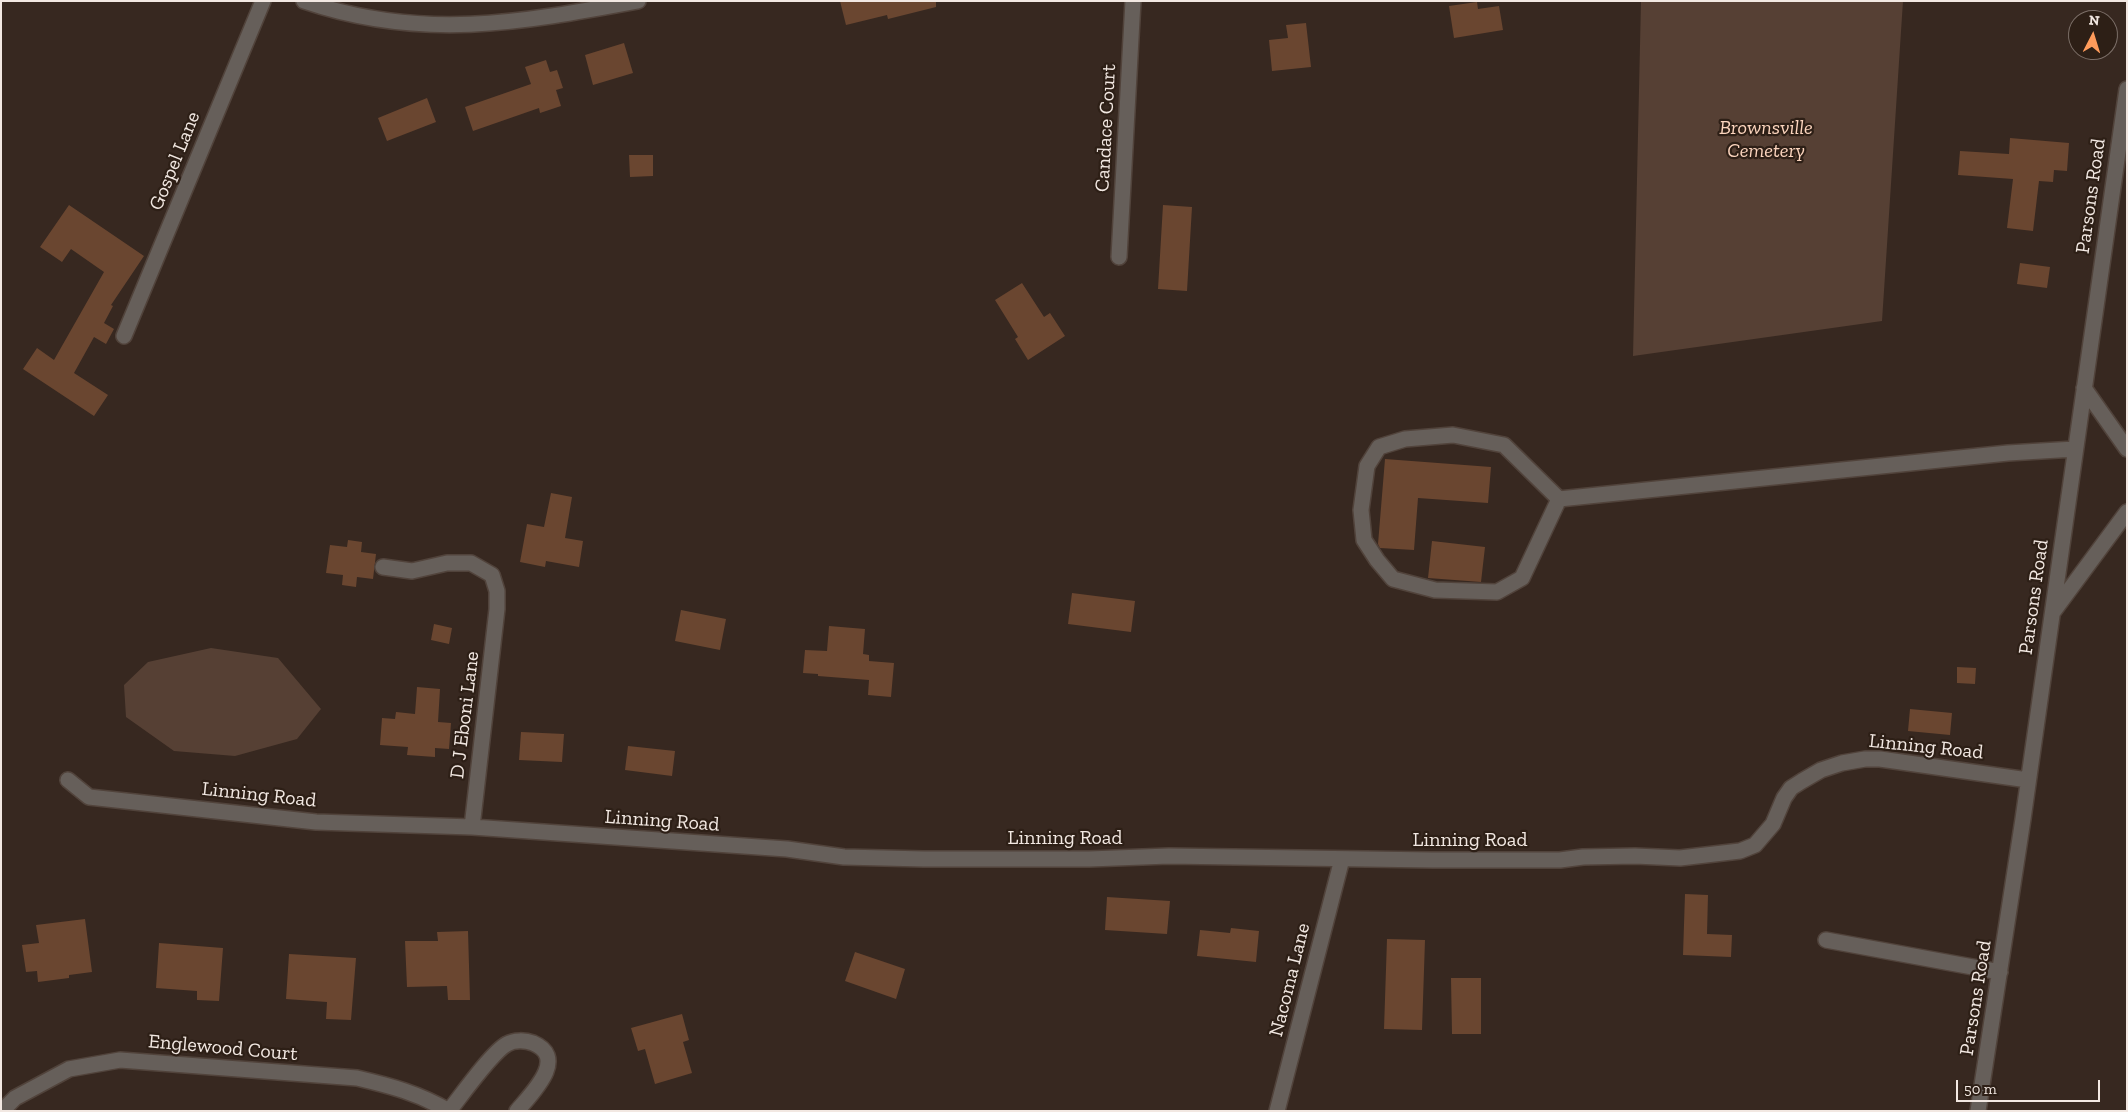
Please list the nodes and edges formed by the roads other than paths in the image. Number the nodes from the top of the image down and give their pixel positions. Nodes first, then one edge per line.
1 (263, 1) edge
2 (304, 1) edge
3 (638, 1) edge
4 (1132, 1) edge
5 (2127, 89) edge
6 (1118, 257) dead end
7 (124, 336) dead end
8 (2084, 388) junction
9 (2075, 449) junction
10 (2127, 449) edge
11 (1559, 499) junction
12 (2127, 512) edge
13 (384, 567) dead end
14 (2052, 613) junction
15 (68, 780) dead end
16 (2028, 780) junction
17 (472, 827) junction
18 (1342, 859) junction
19 (1826, 940) dead end
20 (2000, 972) junction
21 (2, 1111) edge
22 (449, 1111) edge
23 (518, 1111) edge
24 (1277, 1111) edge
25 (1978, 1111) edge

1 - 7 street, Gospel Lane
2 - 3 street
4 - 6 street, Candace Court
5 - 8 street, Parsons Road
8 - 9 street, Parsons Road
8 - 10 street
9 - 11 street
9 - 14 street, Parsons Road
11 - 11 street
12 - 14 street
13 - 17 street, D J Eboni Lane
14 - 16 street, Parsons Road
15 - 17 street, Linning Road
16 - 18 street, Linning Road
16 - 20 street, Parsons Road
17 - 18 street, Linning Road
18 - 24 street, Nacoma Lane
19 - 20 street
20 - 25 street, Parsons Road
21 - 22 street, Englewood Court
22 - 23 street

